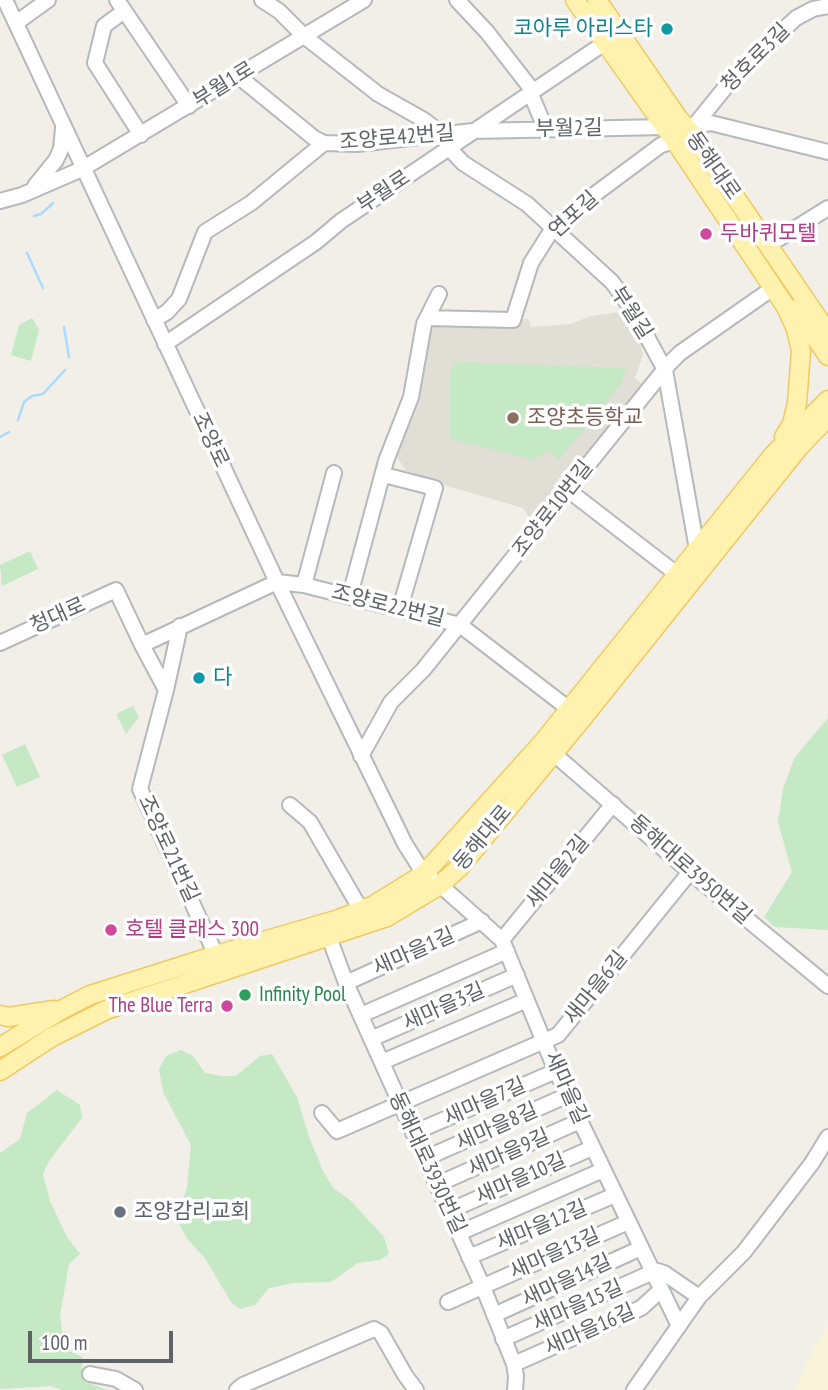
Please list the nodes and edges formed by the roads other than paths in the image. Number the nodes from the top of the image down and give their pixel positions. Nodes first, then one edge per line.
1 (5, 0) edge
2 (48, 0) edge
3 (262, 0) edge
4 (364, 0) edge
5 (457, 0) edge
6 (575, 0) edge
7 (597, 0) edge
8 (120, 6) edge
9 (828, 6) edge
10 (16, 23) junction
11 (304, 36) junction
12 (606, 42) junction
13 (238, 76) junction
14 (532, 91) junction
15 (189, 106) junction
16 (63, 126) junction
17 (546, 130) junction
18 (473, 131) junction
19 (682, 132) junction
20 (141, 135) junction
21 (446, 141) junction
22 (324, 143) junction
23 (828, 152) edge
24 (82, 169) junction
25 (31, 191) junction
26 (0, 201) edge
27 (828, 208) edge
28 (553, 228) junction
29 (743, 244) junction
30 (767, 246) junction
31 (773, 288) junction
32 (439, 294) dead end
33 (427, 318) junction
34 (153, 320) junction
35 (828, 333) edge
36 (165, 344) junction
37 (828, 356) edge
38 (665, 370) junction
39 (828, 400) edge
40 (826, 419) edge
41 (773, 455) junction
42 (334, 473) dead end
43 (384, 475) junction
44 (568, 490) junction
45 (696, 549) junction
46 (678, 575) junction
47 (277, 582) junction
48 (303, 585) junction
49 (350, 595) junction
50 (400, 608) junction
51 (460, 625) junction
52 (180, 626) junction
53 (0, 643) edge
54 (142, 645) junction
55 (166, 691) junction
56 (575, 714) junction
57 (554, 753) junction
58 (361, 756) junction
59 (613, 804) junction
60 (290, 805) dead end
61 (690, 872) junction
62 (424, 874) junction
63 (440, 885) junction
64 (361, 910) junction
65 (482, 921) junction
66 (329, 937) junction
67 (504, 945) junction
68 (216, 955) junction
69 (517, 975) junction
70 (346, 983) junction
71 (828, 986) edge
72 (527, 1000) junction
73 (61, 1010) junction
74 (0, 1015) edge
75 (361, 1015) junction
76 (371, 1039) junction
77 (545, 1041) junction
78 (0, 1047) edge
79 (382, 1062) junction
80 (1, 1066) edge
81 (556, 1071) junction
82 (568, 1095) junction
83 (399, 1104) junction
84 (322, 1113) dead end
85 (580, 1121) junction
86 (413, 1133) junction
87 (828, 1137) edge
88 (592, 1148) junction
89 (426, 1158) junction
90 (603, 1170) junction
91 (438, 1184) junction
92 (615, 1195) junction
93 (449, 1211) junction
94 (628, 1222) junction
95 (459, 1233) junction
96 (641, 1248) junction
97 (469, 1257) junction
98 (652, 1271) junction
99 (483, 1287) junction
100 (662, 1290) junction
101 (699, 1297) junction
102 (448, 1302) dead end
103 (494, 1315) junction
104 (679, 1326) junction
105 (503, 1339) junction
106 (514, 1364) junction
107 (90, 1374) dead end
108 (135, 1390) edge
109 (237, 1390) edge
110 (416, 1390) edge
111 (515, 1390) edge
112 (634, 1390) edge

1 - 10 street, 조양로
2 - 10 street
3 - 11 street, 부월길
4 - 11 street, 부월1로
5 - 14 street
6 - 12 main road, 동해대로
7 - 19 main road, 동해대로
8 - 15 street
8 - 20 street
9 - 19 street, 청호로3길
10 - 16 street, 조양로
11 - 13 street, 부월1로
11 - 21 street, 부월길
12 - 14 street
12 - 19 main road, 동해대로
13 - 15 street, 부월1로
13 - 22 street
14 - 17 street
14 - 18 street
15 - 20 street, 부월1로
16 - 24 street, 조양로
16 - 25 street
17 - 18 street, 부월2길
17 - 19 street, 부월2길
18 - 21 street, 조양로42번길
19 - 23 street, 부월2길
19 - 28 street, 연포길
19 - 29 main road, 동해대로
19 - 30 main road, 동해대로
20 - 24 street, 부월1로
21 - 22 street, 조양로42번길
21 - 28 street, 부월길
21 - 36 street, 부월로
22 - 34 street, 조양로42번길
24 - 25 street, 부월1로
24 - 34 street, 조양로
25 - 26 street, 부월1로
27 - 30 street
28 - 33 street, 연포길
28 - 38 street, 부월길
29 - 31 main road, 동해대로
29 - 37 main road, 동해대로
30 - 35 main road, 동해대로
31 - 38 street, 조양로10번길
31 - 41 main road, 동해대로
32 - 33 street
33 - 43 street
34 - 36 street, 조양로
36 - 47 street, 조양로
38 - 44 street, 조양로10번길
38 - 45 street, 부월길
39 - 41 main road, 동해대로
40 - 56 main road, 동해대로
41 - 45 main road, 동해대로
42 - 48 street, 조양로22번길
43 - 49 street
43 - 50 street
44 - 46 street
44 - 51 street, 조양로10번길
45 - 46 main road, 동해대로
46 - 56 main road, 동해대로
47 - 48 street, 조양로22번길
47 - 52 street
47 - 58 street, 조양로
48 - 49 street, 조양로22번길
49 - 50 street, 조양로22번길
50 - 51 street, 조양로22번길
51 - 56 street, 조양로22번길
51 - 58 street, 조양로10번길
52 - 54 street
52 - 55 street, 조양로21번길
53 - 54 street, 청대로
54 - 55 street
55 - 68 street, 조양로21번길
56 - 57 main road, 동해대로
56 - 62 main road, 동해대로
57 - 59 street, 동해대로3950번길
57 - 63 main road, 동해대로
58 - 62 street, 조양로
59 - 61 street, 동해대로3950번길
59 - 67 street, 새마을2길
60 - 64 street
61 - 71 street, 동해대로3950번길
61 - 77 street, 새마을6길
62 - 63 street, 새마을길
62 - 64 main road, 동해대로
63 - 65 street, 새마을길
63 - 66 main road, 동해대로
64 - 68 main road, 동해대로
65 - 67 street, 새마을길
65 - 70 street, 새마을1길
66 - 70 street, 동해대로3930번길
66 - 80 main road, 동해대로
67 - 69 street, 새마을길
67 - 75 street, 새마을2길
68 - 73 main road, 동해대로
69 - 72 street, 새마을길
69 - 76 street, 새마을3길
70 - 75 street, 동해대로3930번길
72 - 77 street, 새마을길
72 - 79 street
73 - 74 main road
73 - 78 main road, 동해대로
75 - 76 street, 동해대로3930번길
76 - 79 street, 동해대로3930번길
77 - 81 street, 새마을길
77 - 83 street, 새마을6길
79 - 83 street, 동해대로3930번길
81 - 82 street, 새마을길
81 - 86 street, 새마을7길
82 - 85 street, 새마을길
82 - 89 street, 새마을8길
83 - 84 street, 새마을6길
83 - 86 street, 동해대로3930번길
85 - 88 street, 새마을길
85 - 91 street, 새마을9길
86 - 89 street, 동해대로3930번길
87 - 101 street
88 - 90 street, 새마을길
88 - 93 street, 새마을10길
89 - 91 street, 동해대로3930번길
90 - 92 street, 새마을길
90 - 95 street
91 - 93 street, 동해대로3930번길
92 - 94 street, 새마을길
92 - 97 street, 새마을12길
93 - 95 street, 동해대로3930번길
94 - 96 street, 새마을길
94 - 99 street, 새마을13길
95 - 97 street, 동해대로3930번길
96 - 98 street, 새마을길
96 - 103 street, 새마을14길
97 - 99 street, 동해대로3930번길
98 - 100 street, 새마을길
98 - 101 street
98 - 105 street, 새마을15길
99 - 102 street, 새마을13길
99 - 103 street, 동해대로3930번길
100 - 104 street, 새마을길
100 - 106 street, 새마을16길
101 - 104 street
103 - 105 street, 동해대로3930번길
104 - 112 street
105 - 106 street, 동해대로3930번길
106 - 111 street, 동해대로3930번길
107 - 108 street
109 - 110 street

